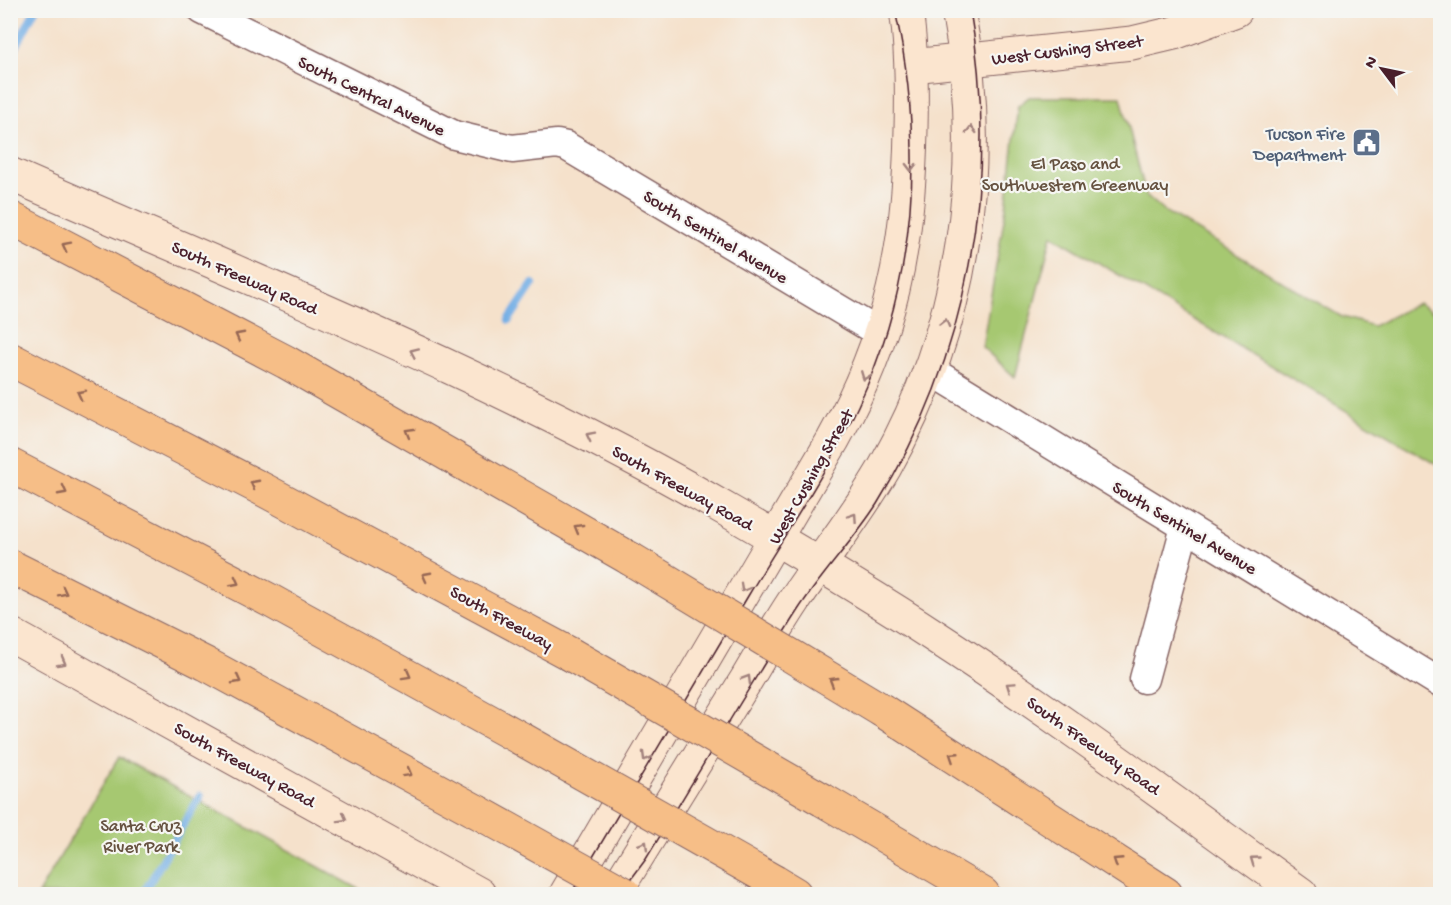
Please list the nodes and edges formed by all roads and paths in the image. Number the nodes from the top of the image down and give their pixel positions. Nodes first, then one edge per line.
1 (202, 10) edge
2 (906, 10) edge
3 (958, 10) edge
4 (1236, 10) edge
5 (966, 62) junction
6 (912, 66) junction
7 (550, 145) joint
8 (10, 174) edge
9 (10, 218) edge
10 (881, 334) junction
11 (10, 359) edge
12 (930, 370) junction
13 (10, 465) edge
14 (1185, 527) junction
15 (775, 538) junction
16 (819, 565) junction
17 (10, 566) edge
18 (10, 634) edge
19 (1144, 678) dead end
20 (1440, 683) edge
21 (785, 888) edge
22 (479, 894) edge
23 (566, 894) edge
24 (614, 894) edge
25 (625, 894) edge
26 (983, 894) edge
27 (1166, 894) edge
28 (1301, 894) edge

1 - 7 street, South Central Avenue
2 - 6 street
3 - 5 street
4 - 5 street, West Cushing Street
5 - 6 street, West Cushing Street
12 -> 5 street, West Cushing Street
6 -> 10 street, West Cushing Street
7 - 10 street, South Sentinel Avenue
15 -> 8 street, South Freeway Road
27 -> 9 highway, bridge
10 -> 15 street, West Cushing Street
26 -> 11 highway, South Freeway, bridge
12 - 14 street, South Sentinel Avenue
16 -> 12 street, West Cushing Street
13 -> 21 highway, bridge
14 - 19 street
14 - 20 street, South Sentinel Avenue
15 - 16 street, South Freeway Road
15 -> 23 street, West Cushing Street
24 -> 16 street, West Cushing Street
28 -> 16 street, South Freeway Road
17 -> 25 highway, bridge
18 -> 22 street, South Freeway Road

